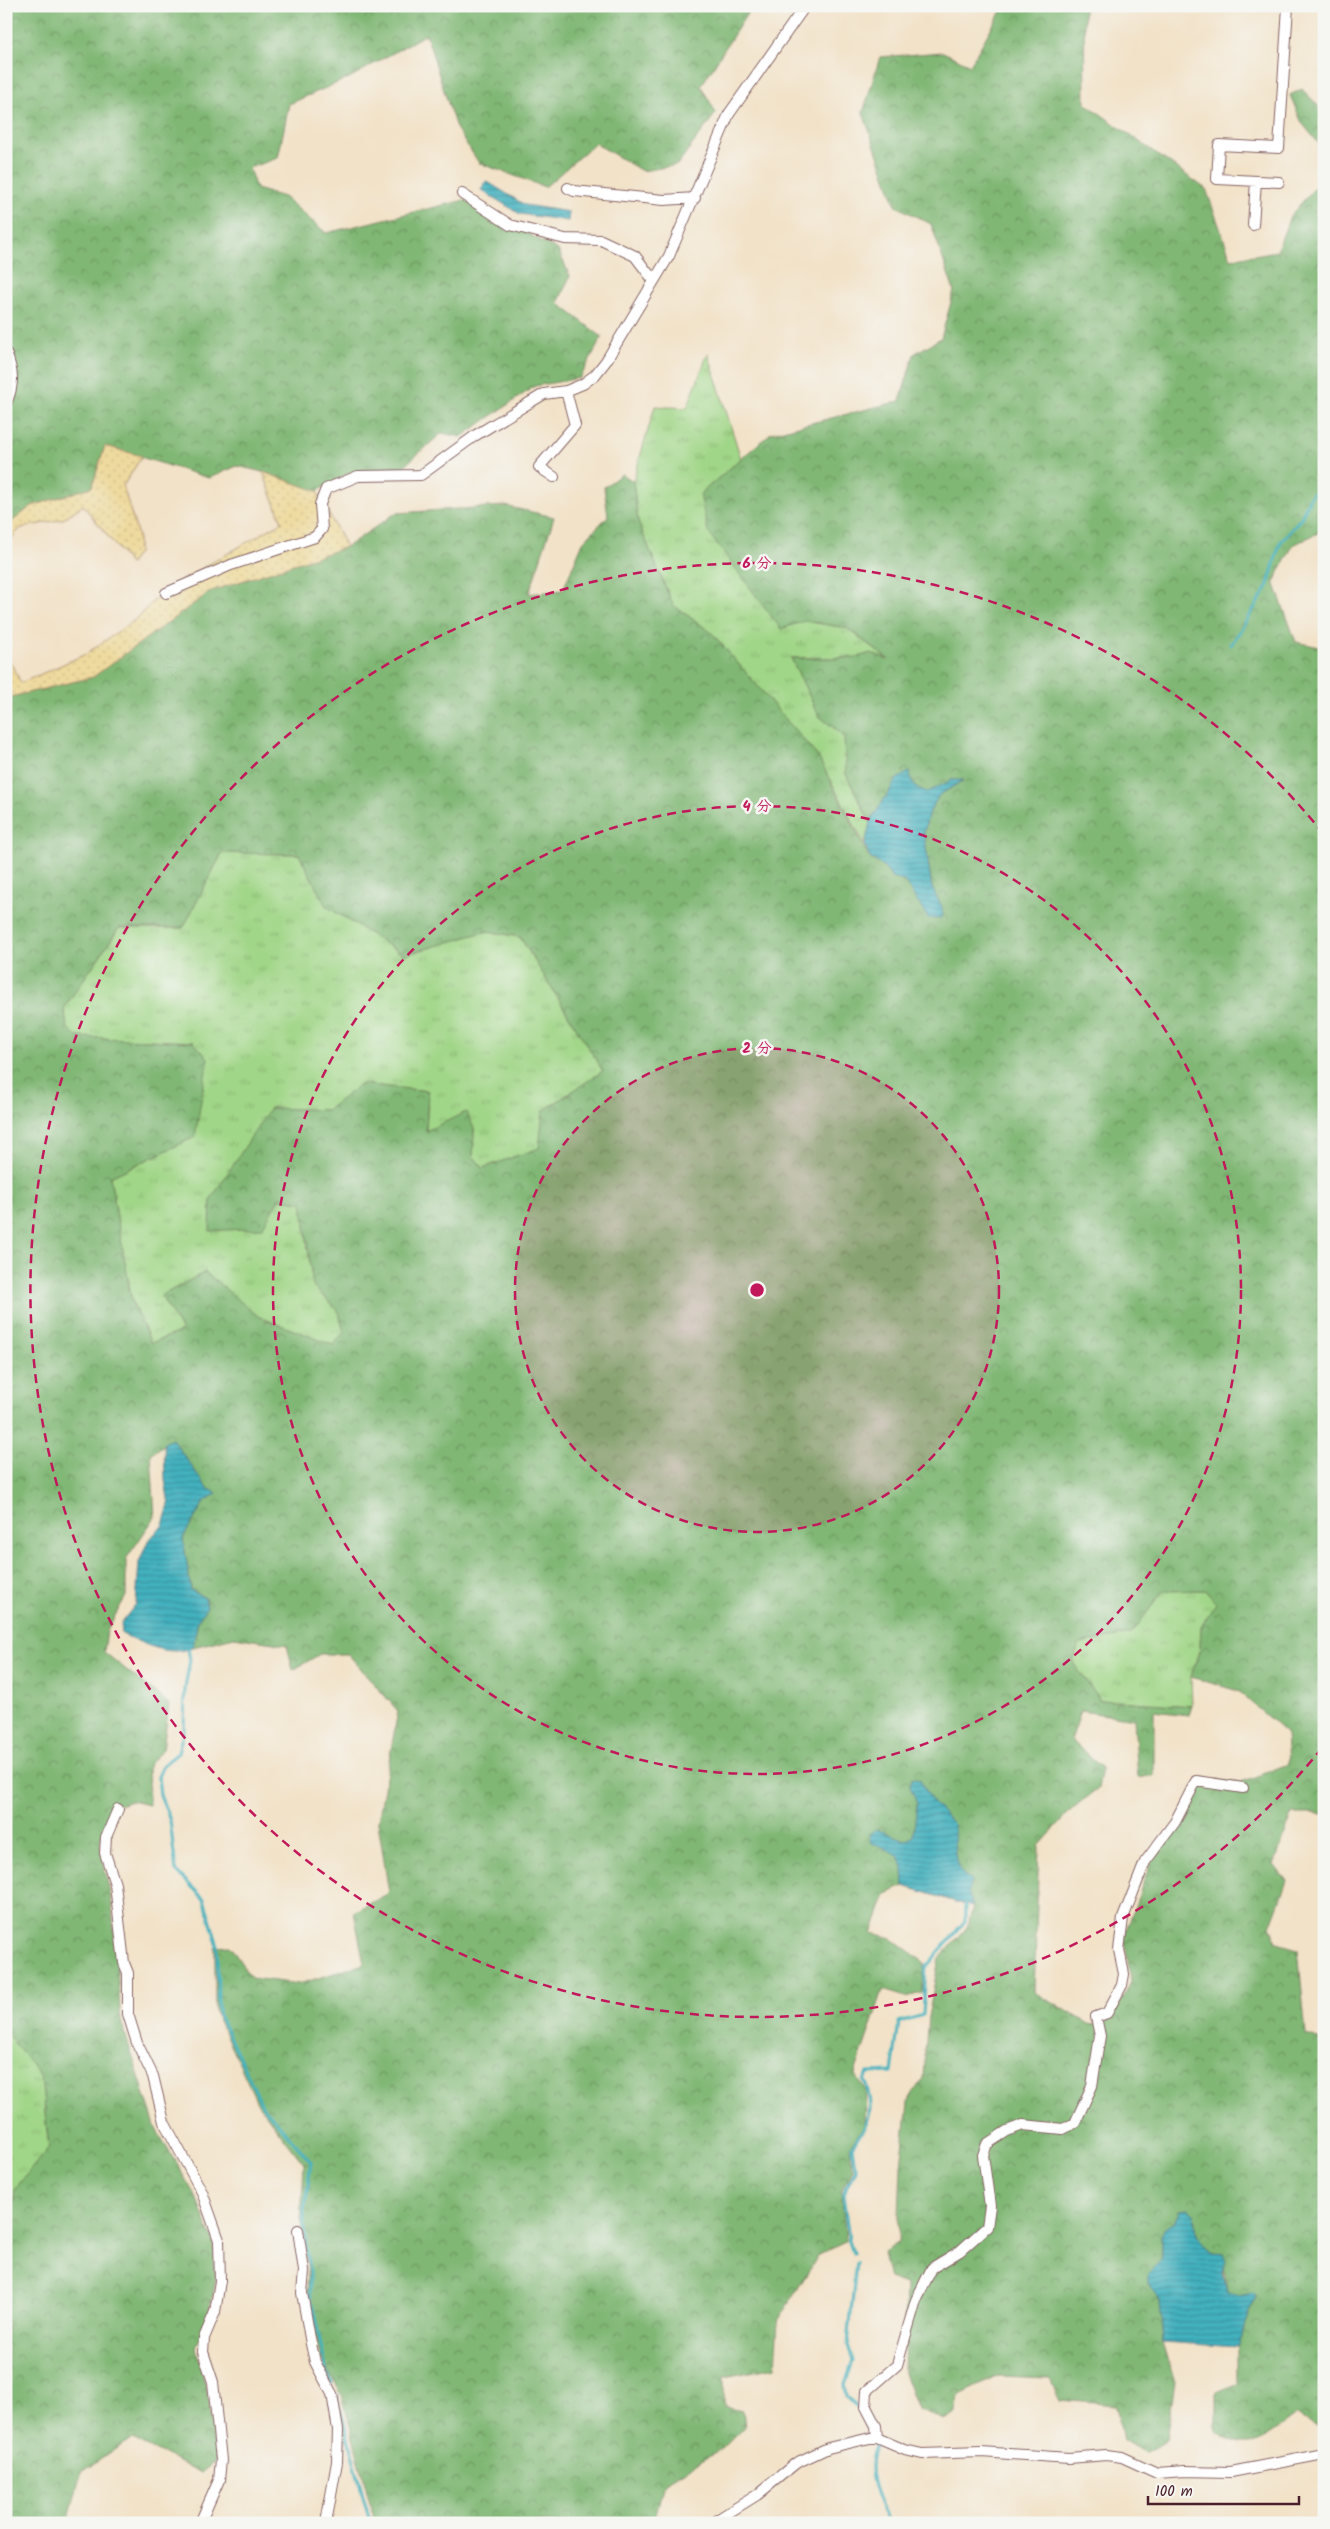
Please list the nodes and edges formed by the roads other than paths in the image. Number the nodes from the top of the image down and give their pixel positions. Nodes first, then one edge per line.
1 (805, 6) edge
2 (1288, 6) edge
3 (1256, 181) junction
4 (1279, 182) dead end
5 (568, 188) dead end
6 (462, 194) dead end
7 (695, 198) junction
8 (1253, 224) dead end
9 (654, 281) junction
10 (6, 353) edge
11 (566, 391) junction
12 (6, 403) edge
13 (554, 477) dead end
14 (166, 593) dead end
15 (1243, 1788) dead end
16 (118, 1809) dead end
17 (298, 2230) dead end
18 (877, 2438) junction
19 (1324, 2454) edge
20 (200, 2523) edge
21 (326, 2523) edge
22 (712, 2523) edge

1 - 7 street
2 - 3 street
3 - 4 street
3 - 8 street
5 - 7 street
6 - 9 street
7 - 9 street
9 - 11 street
10 - 12 street
11 - 13 street
11 - 14 street
15 - 18 street
16 - 20 street
17 - 21 street
18 - 19 street
18 - 22 street

